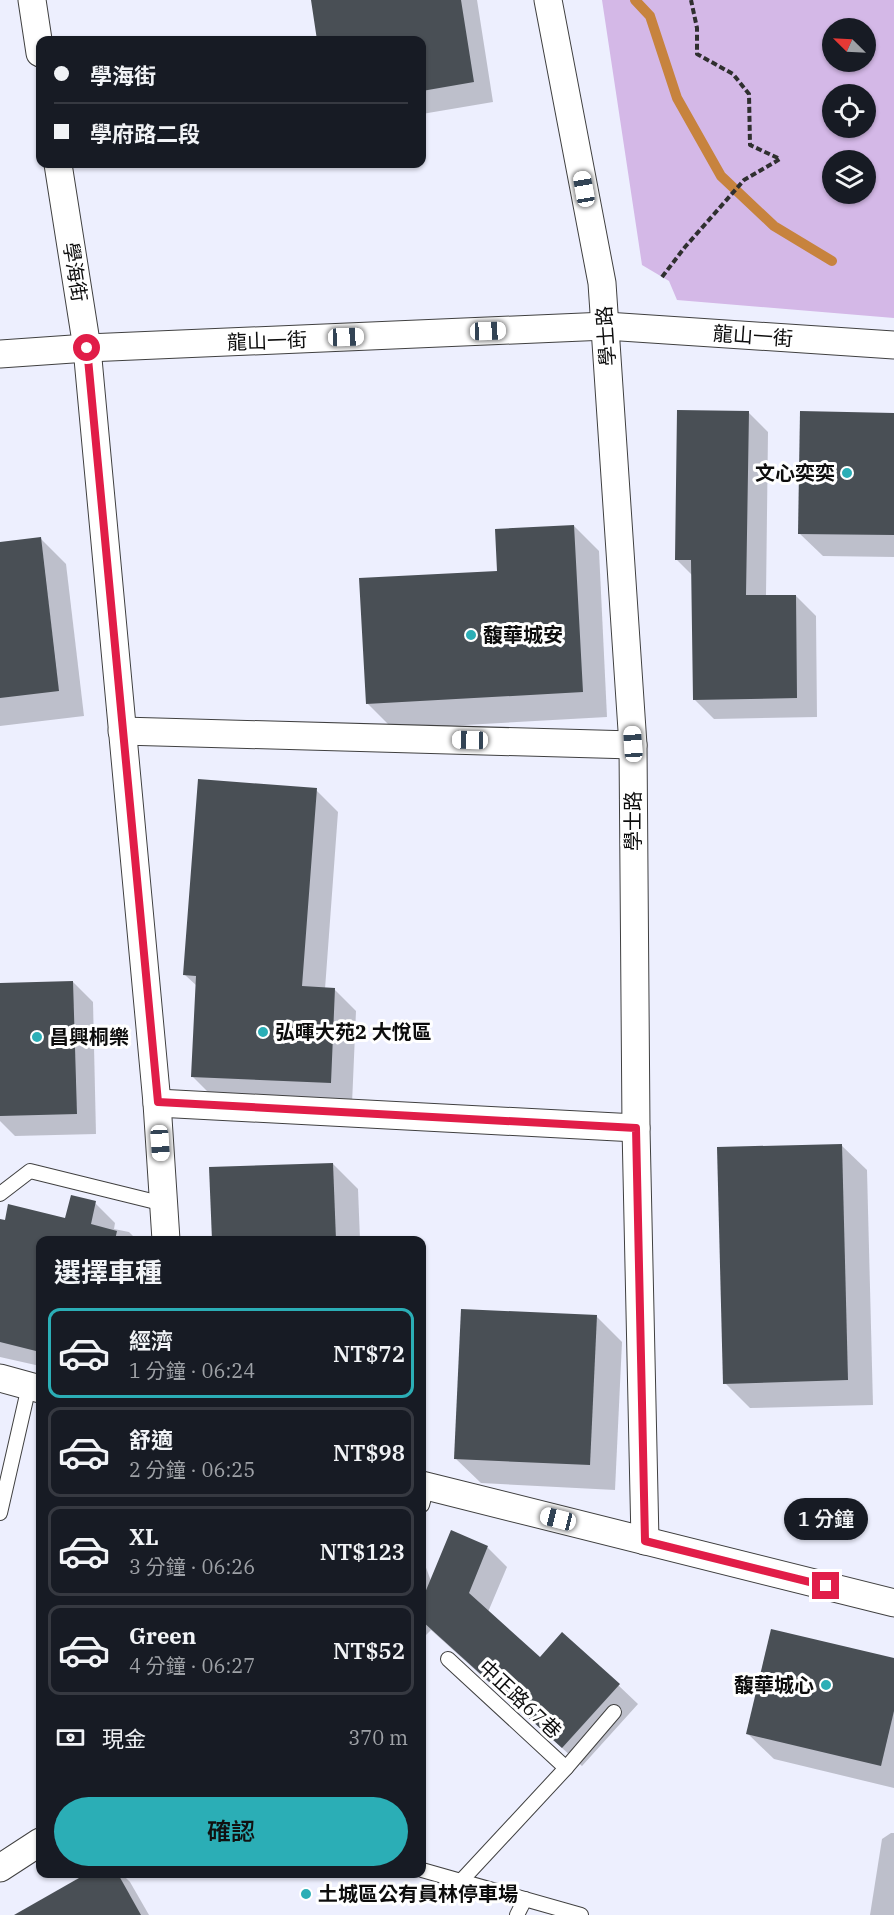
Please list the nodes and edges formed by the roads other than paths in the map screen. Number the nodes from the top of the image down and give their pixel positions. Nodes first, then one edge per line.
1 (32, 0) edge
2 (548, 0) edge
3 (37, 36) edge
4 (59, 168) edge
5 (606, 326) junction
6 (894, 345) edge
7 (87, 348) junction
8 (0, 354) edge
9 (122, 731) junction
10 (633, 744) junction
11 (158, 1102) junction
12 (636, 1128) junction
13 (0, 1194) edge
14 (164, 1204) junction
15 (166, 1236) edge
16 (0, 1378) edge
17 (35, 1388) edge
18 (426, 1493) edge
19 (0, 1513) edge
20 (645, 1541) junction
21 (894, 1603) edge
22 (448, 1659) dead end
23 (614, 1712) dead end
24 (566, 1768) junction
25 (36, 1845) edge
26 (0, 1868) edge
27 (426, 1871) edge
28 (461, 1881) junction
29 (525, 1899) junction
30 (517, 1915) edge
31 (582, 1915) edge

1 - 3 street
2 - 5 street, 學士路
4 - 7 street, 學海街
5 - 6 street, 龍山一街
5 - 7 street, 龍山一街
5 - 10 street, 學士路
7 - 8 street, 龍山一街
7 - 9 street, 學海街
9 - 10 street
9 - 11 street, 學海街
10 - 12 street, 學士路
11 - 12 street
11 - 14 street, 學海街
12 - 20 street, 學士路
13 - 14 lane
14 - 15 street, 學海街
16 - 17 street
17 - 19 lane
18 - 20 street
20 - 21 street
22 - 24 lane, 中正路67巷
23 - 24 lane, 中正路67巷
24 - 28 lane, 中正路67巷
25 - 26 street
27 - 28 lane
28 - 29 lane
29 - 30 lane
29 - 31 lane

